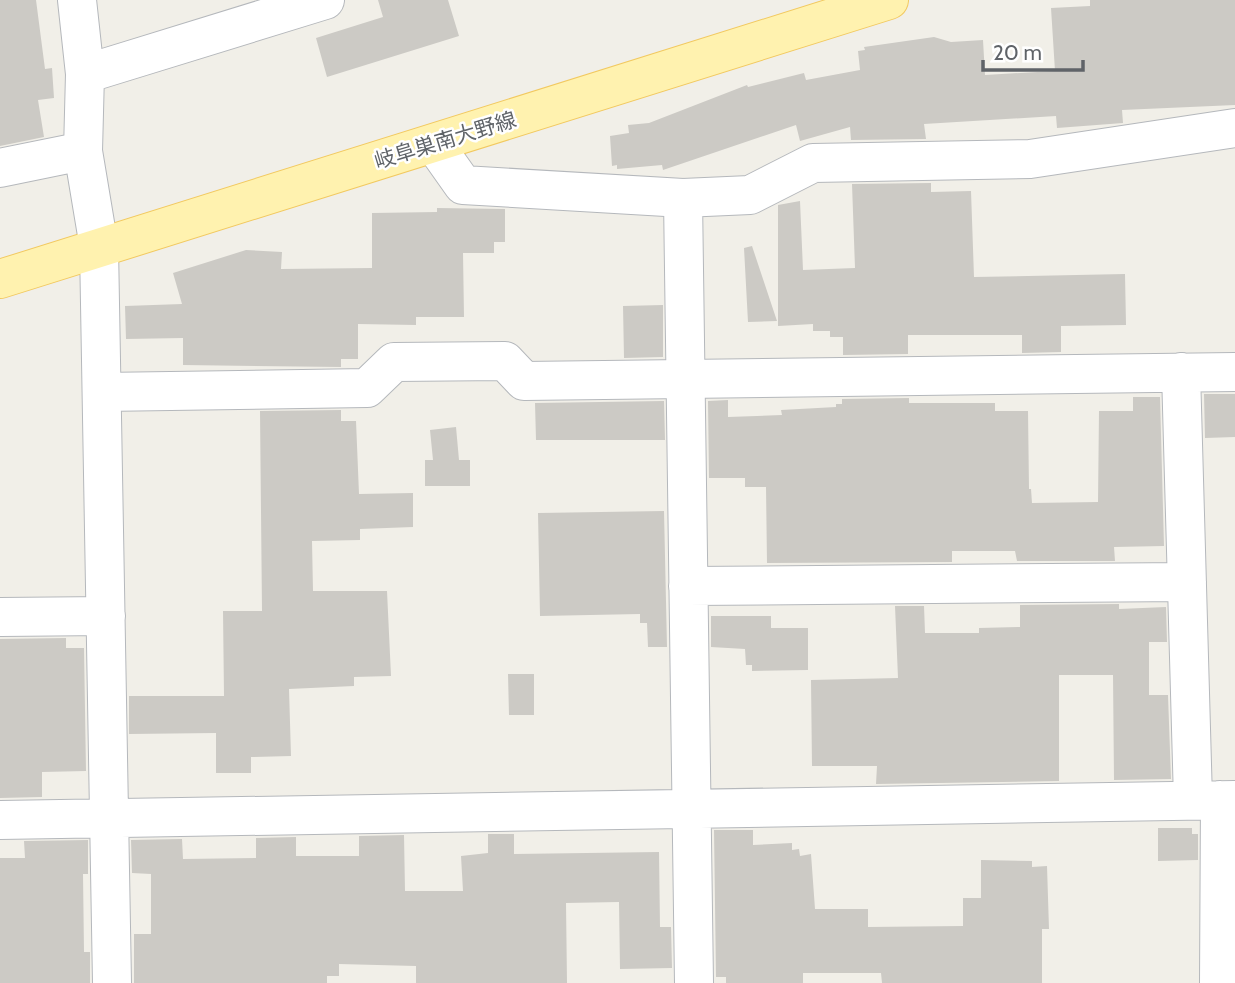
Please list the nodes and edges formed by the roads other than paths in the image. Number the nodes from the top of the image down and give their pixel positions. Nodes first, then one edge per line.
1 (77, 0) edge
2 (325, 0) edge
3 (890, 0) edge
4 (85, 74) junction
5 (1235, 128) edge
6 (434, 144) junction
7 (83, 151) junction
8 (0, 168) edge
9 (683, 198) junction
10 (99, 247) junction
11 (0, 279) edge
12 (1181, 372) junction
13 (1235, 372) edge
14 (685, 379) junction
15 (102, 392) junction
16 (1187, 582) junction
17 (688, 586) junction
18 (106, 616) junction
19 (0, 617) edge
20 (1216, 800) edge
21 (691, 809) junction
22 (109, 819) junction
23 (0, 820) edge
24 (1224, 968) edge
25 (112, 983) edge
26 (694, 983) edge

1 - 4 street
2 - 4 street
3 - 6 main road, 岐阜巣南大野線
4 - 7 street
5 - 9 street
6 - 9 street
6 - 10 main road, 岐阜巣南大野線
7 - 8 street
7 - 10 street
9 - 14 street
10 - 11 main road, 岐阜巣南大野線
10 - 15 street
12 - 13 street
12 - 14 street
12 - 16 street
14 - 15 street
14 - 17 street
15 - 18 street
16 - 17 street
16 - 20 street
17 - 21 street
18 - 19 street
18 - 22 street
20 - 21 street
20 - 24 street
21 - 22 street
21 - 26 street
22 - 23 street
22 - 25 street

